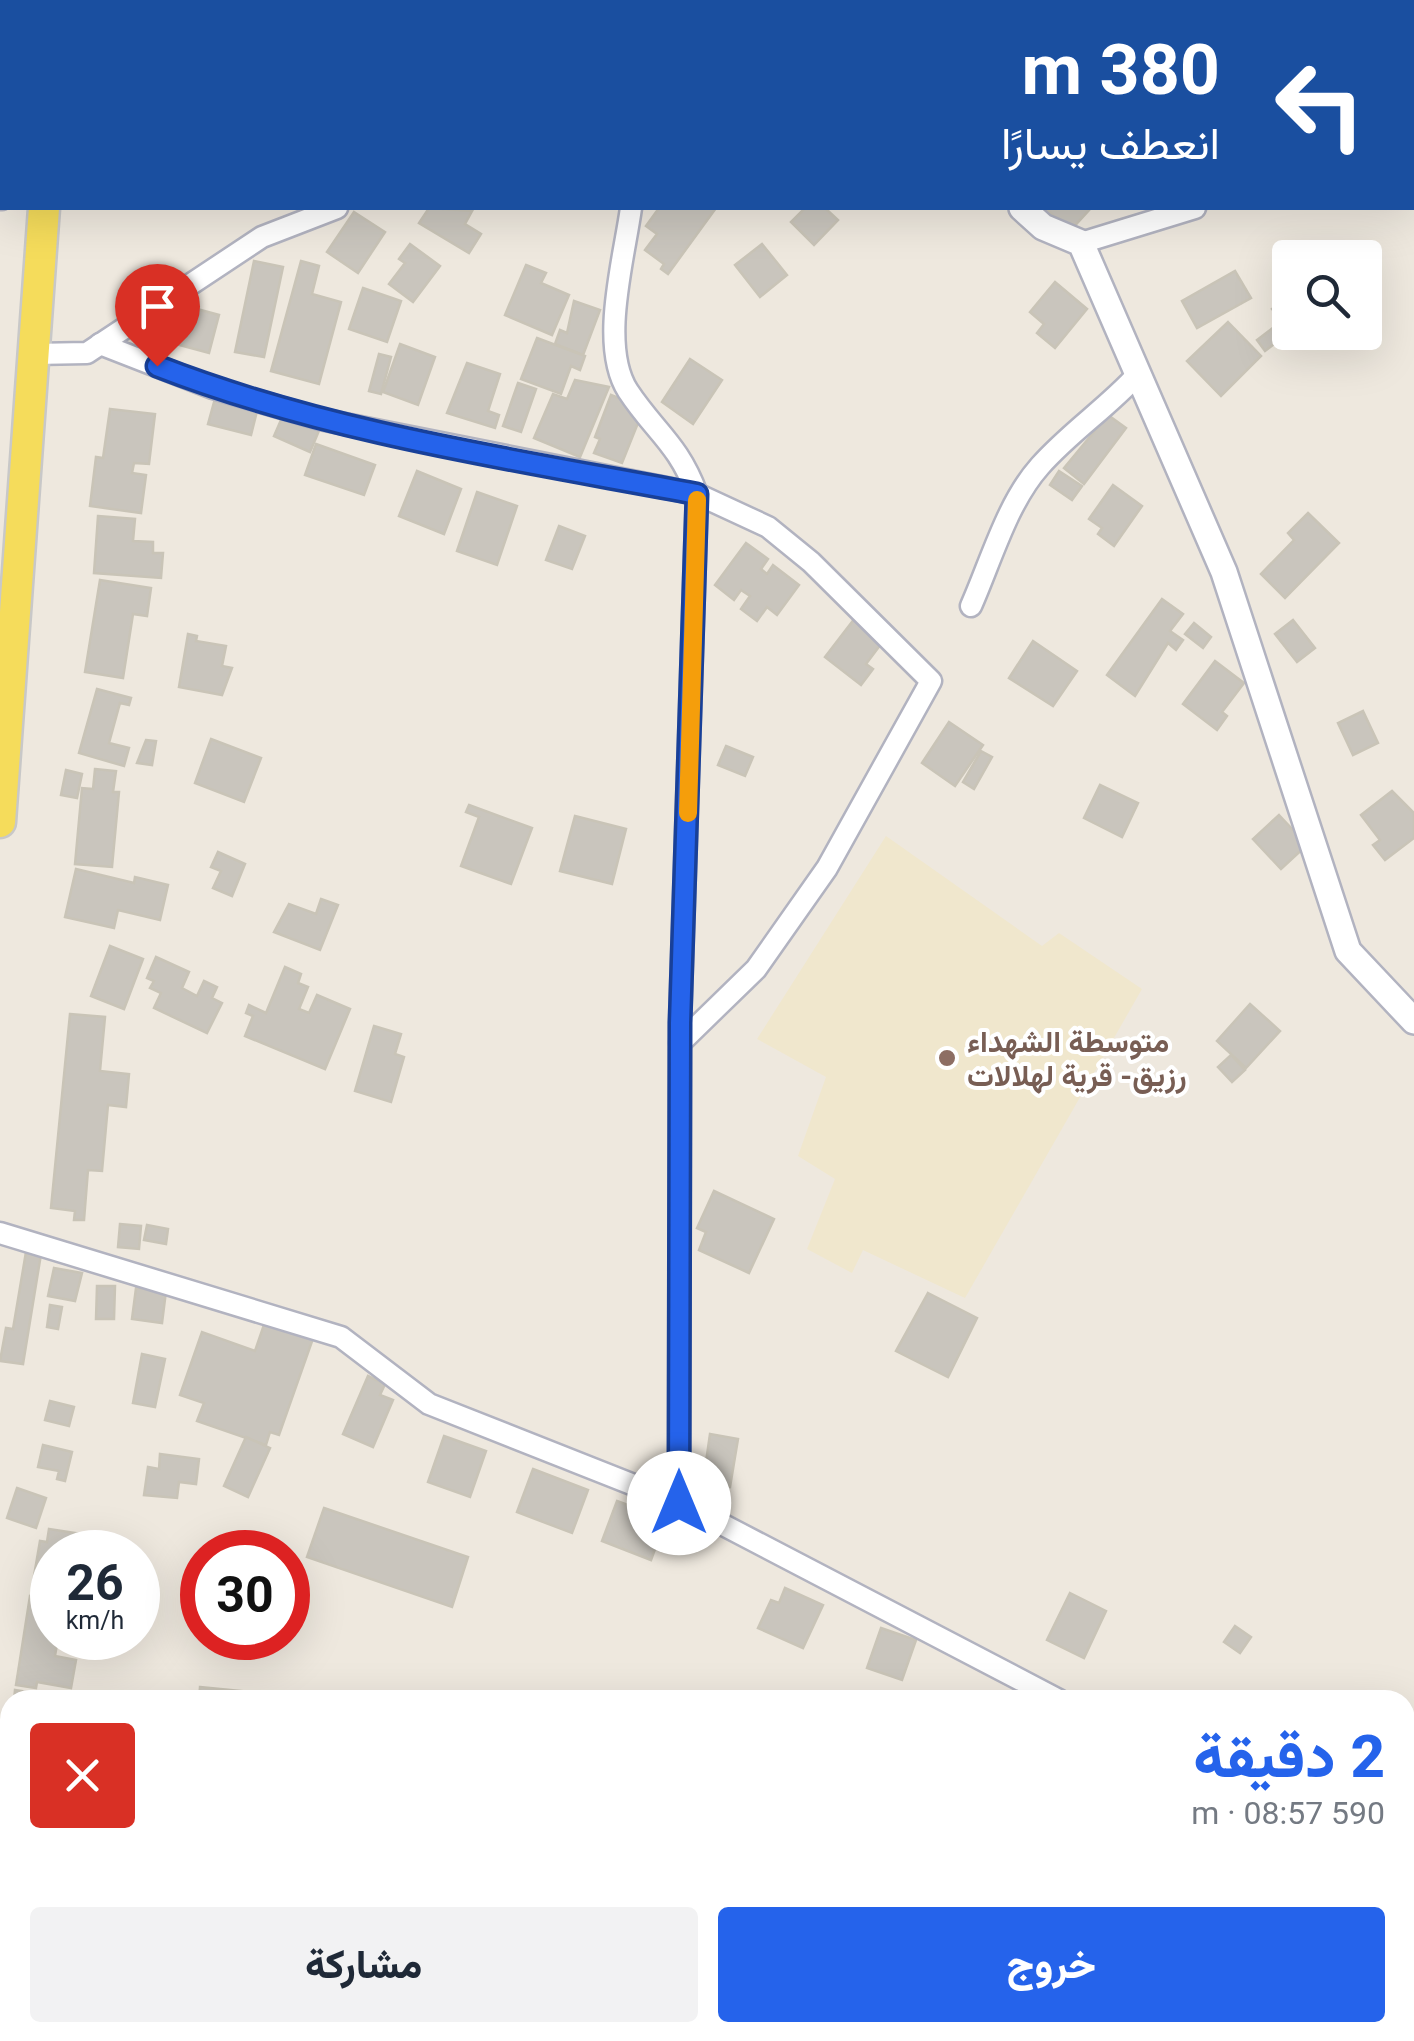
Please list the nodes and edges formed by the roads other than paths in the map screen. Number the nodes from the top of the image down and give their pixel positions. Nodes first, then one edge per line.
1 (44, 210) edge
2 (332, 210) edge
3 (630, 210) edge
4 (1024, 210) edge
5 (1188, 210) edge
6 (1080, 242) junction
7 (100, 344) junction
8 (34, 354) junction
9 (1137, 375) junction
10 (697, 494) junction
11 (971, 606) dead end
12 (0, 822) edge
13 (1414, 1021) edge
14 (680, 1043) junction
15 (0, 1233) edge
16 (679, 1503) junction
17 (1040, 1690) edge

1 - 8 main road
2 - 7 street
3 - 10 street
4 - 6 street
5 - 6 street
6 - 9 street
7 - 8 street
7 - 10 street
8 - 12 main road
9 - 11 street
9 - 13 street
10 - 14 street
10 - 14 street
14 - 16 street
15 - 16 street
16 - 17 street

